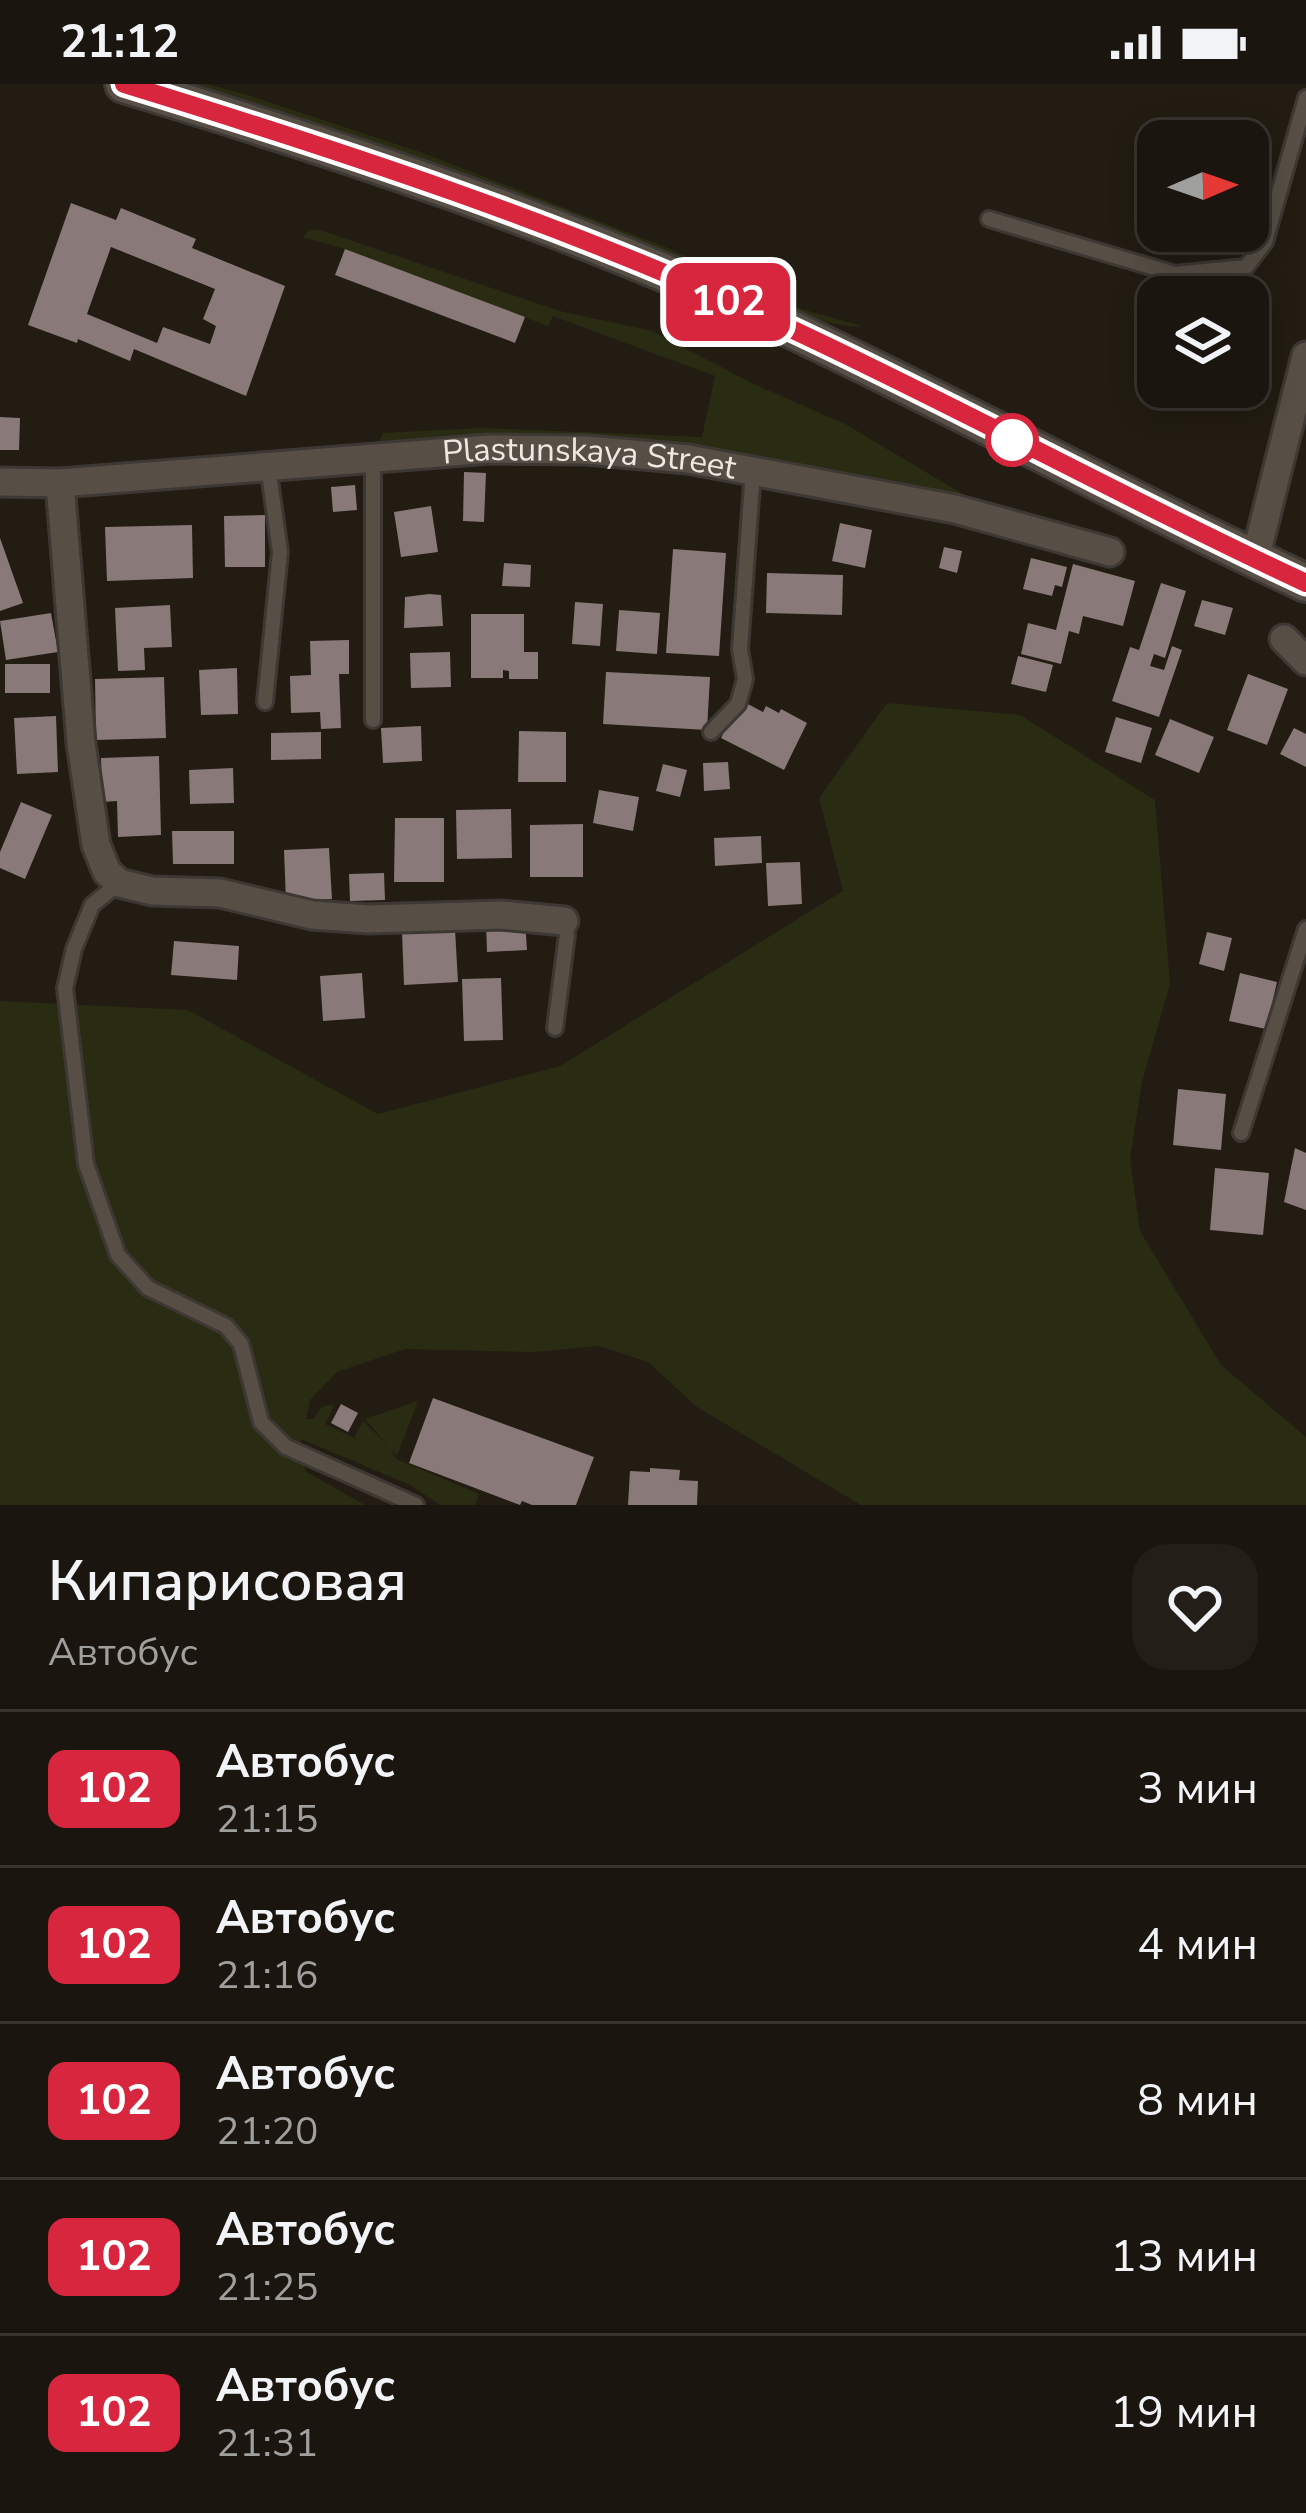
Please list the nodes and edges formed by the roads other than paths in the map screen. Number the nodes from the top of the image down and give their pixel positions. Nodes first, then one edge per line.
1 (124, 84) edge
2 (1306, 98) edge
3 (989, 218) dead end
4 (1306, 356) edge
5 (373, 457) junction
6 (268, 466) junction
7 (753, 470) junction
8 (0, 482) edge
9 (60, 483) junction
10 (1110, 552) dead end
11 (1255, 559) junction
12 (1306, 583) edge
13 (1284, 639) dead end
14 (1306, 661) edge
15 (265, 702) dead end
16 (374, 721) dead end
17 (711, 732) dead end
18 (119, 884) junction
19 (565, 921) joint
20 (1306, 929) edge
21 (555, 1028) dead end
22 (1241, 1133) dead end
23 (416, 1505) edge

1 - 11 main road
2 - 3 lane
4 - 11 street
5 - 6 street, Plastunskaya Street
5 - 7 street, Plastunskaya Street
5 - 16 lane
6 - 9 street, Plastunskaya Street
6 - 15 lane
7 - 10 street, Plastunskaya Street
7 - 17 lane
8 - 9 street, Plastunskaya Street
9 - 18 street
11 - 12 main road
13 - 14 street
18 - 19 street
18 - 23 lane
19 - 21 lane
20 - 22 lane

